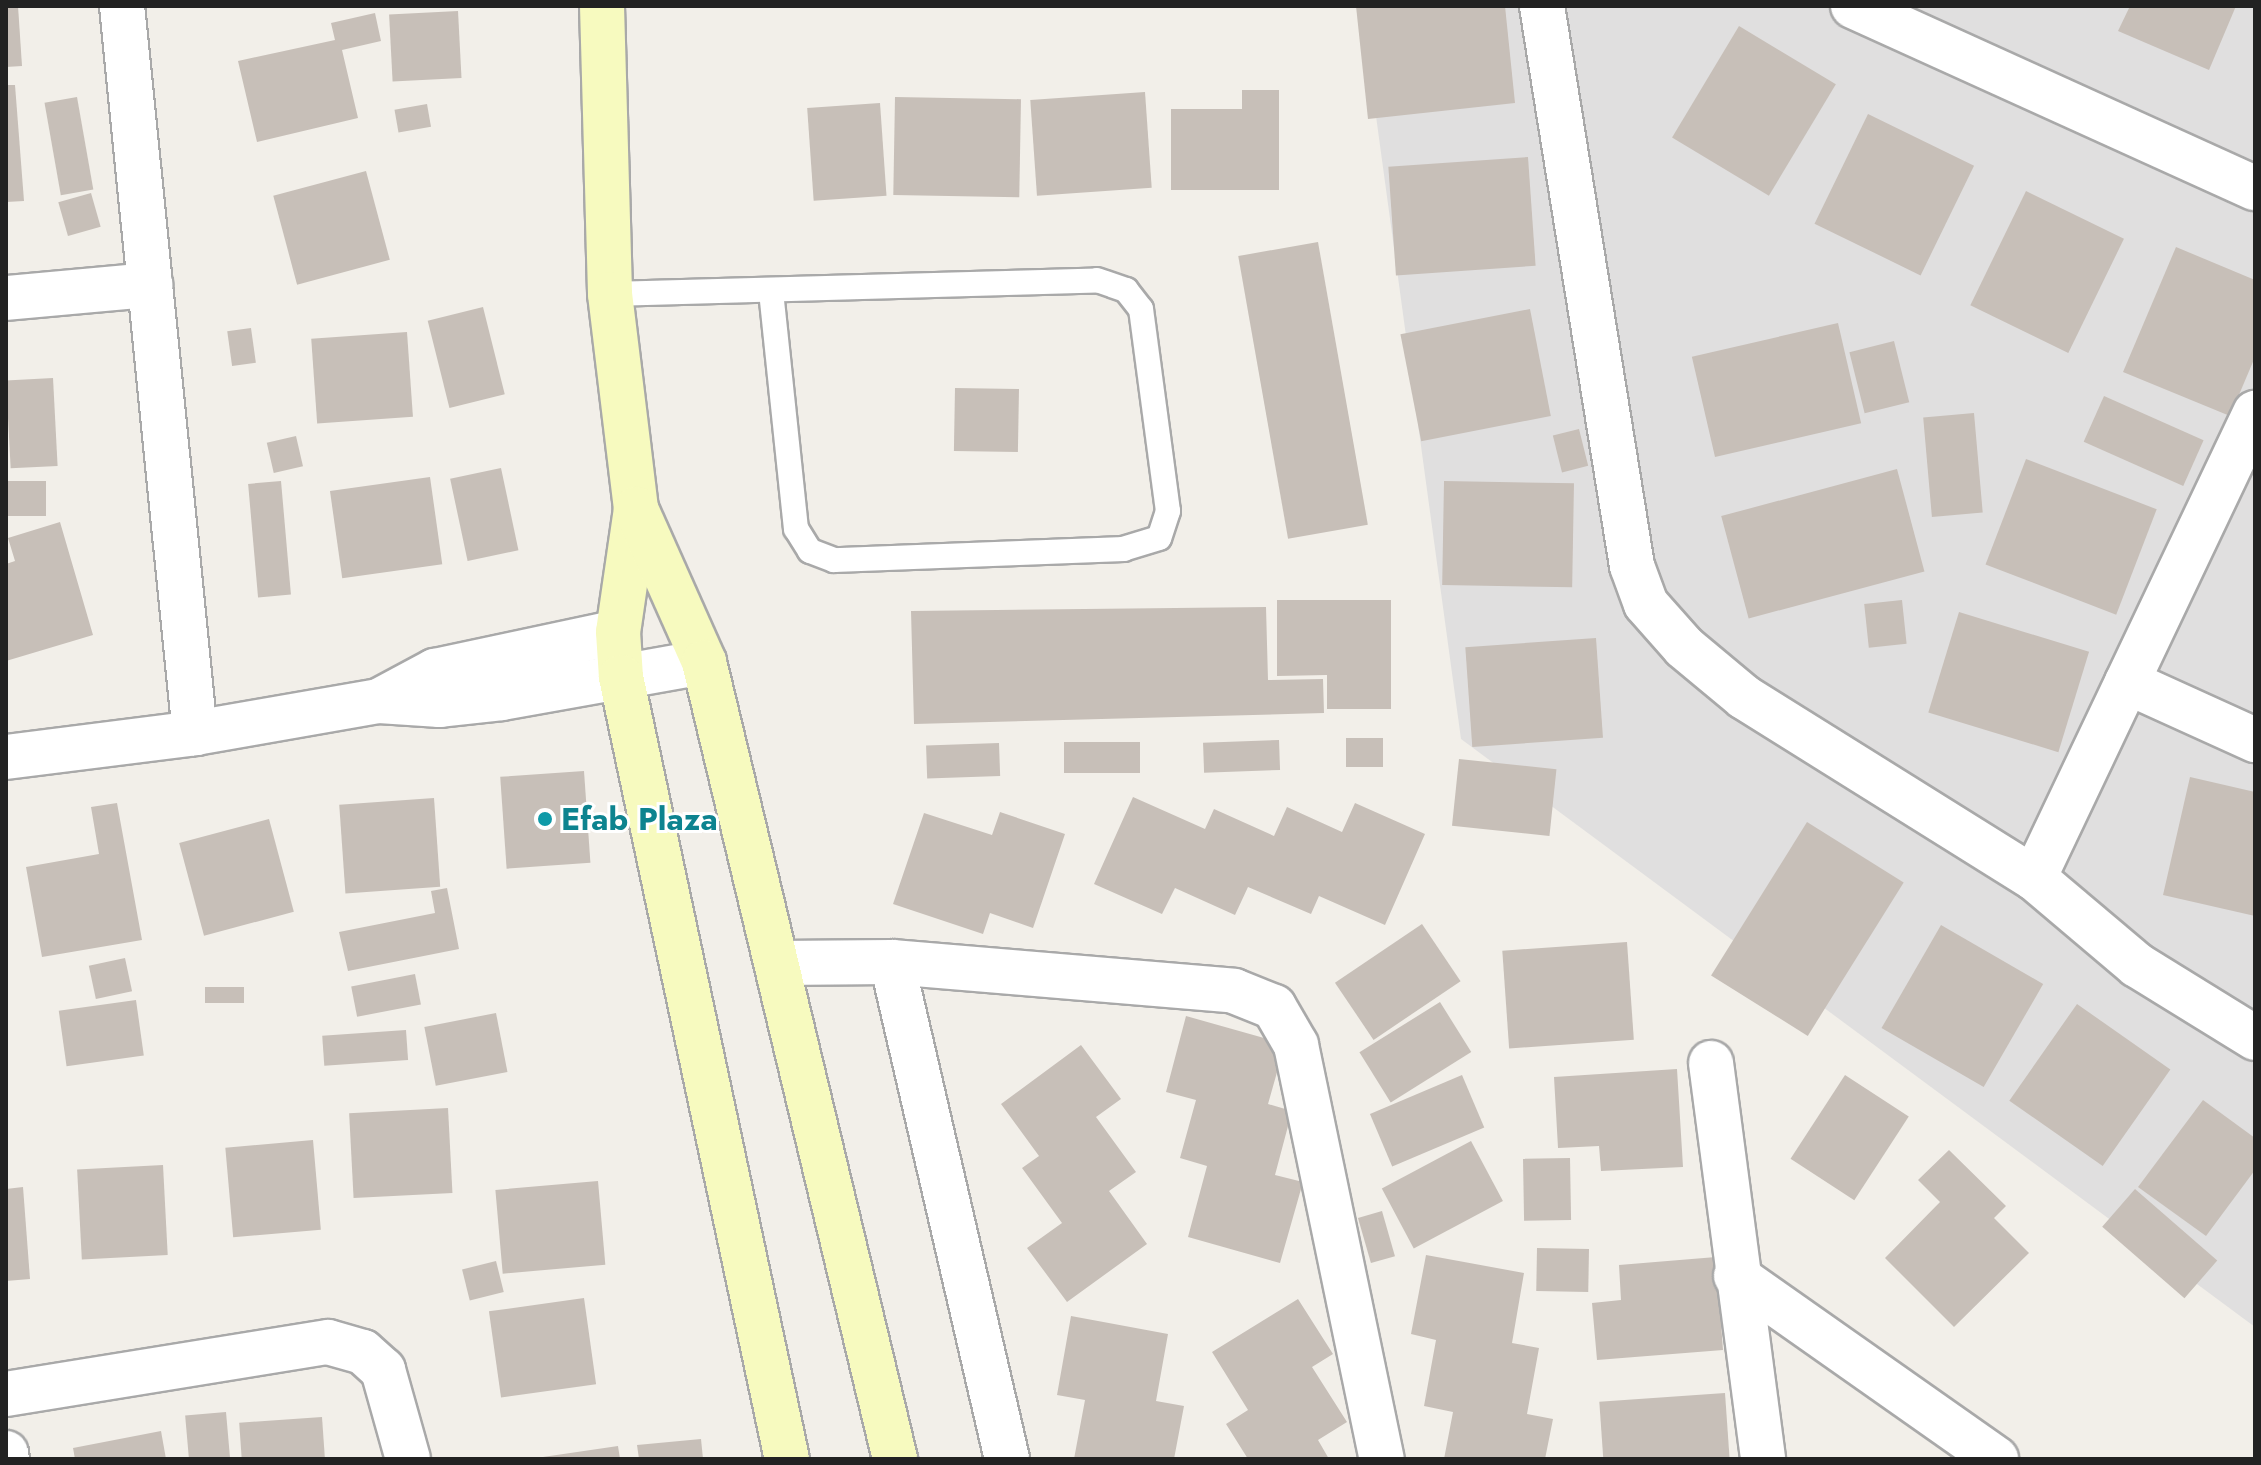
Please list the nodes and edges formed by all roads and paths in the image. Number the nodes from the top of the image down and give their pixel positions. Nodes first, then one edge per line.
1 (122, 6) edge
2 (602, 6) edge
3 (1542, 6) edge
4 (1853, 6) edge
5 (2255, 188) edge
6 (150, 285) junction
7 (771, 290) junction
8 (610, 294) junction
9 (6, 298) edge
10 (2255, 413) edge
11 (636, 509) junction
12 (618, 632) junction
13 (704, 662) junction
14 (621, 677) junction
15 (2127, 682) junction
16 (379, 701) junction
17 (195, 733) junction
18 (2255, 740) edge
19 (6, 757) edge
20 (2034, 878) junction
21 (892, 962) junction
22 (778, 963) junction
23 (2255, 1038) edge
24 (1711, 1063) dead end
25 (1736, 1276) junction
26 (6, 1394) edge
27 (408, 1459) edge
28 (787, 1459) edge
29 (895, 1459) edge
30 (1007, 1459) edge
31 (1382, 1459) edge
32 (1763, 1459) edge
33 (1996, 1459) edge

1 - 6 street
2 - 8 street
3 - 20 street
4 - 5 street
6 - 9 street
6 - 17 street
7 - 7 lane
7 - 8 lane
8 - 11 street
10 - 15 street
11 - 12 street
11 - 13 street
12 - 14 street
12 - 16 street
13 - 14 street
13 - 22 street
14 - 16 street
14 - 28 street
15 - 18 street
15 - 20 street
16 - 17 street
17 - 19 street
20 - 23 street
21 - 22 street
21 - 30 street
21 - 31 street
22 - 29 street
24 - 25 street
25 - 32 street
25 - 33 street
26 - 27 street

